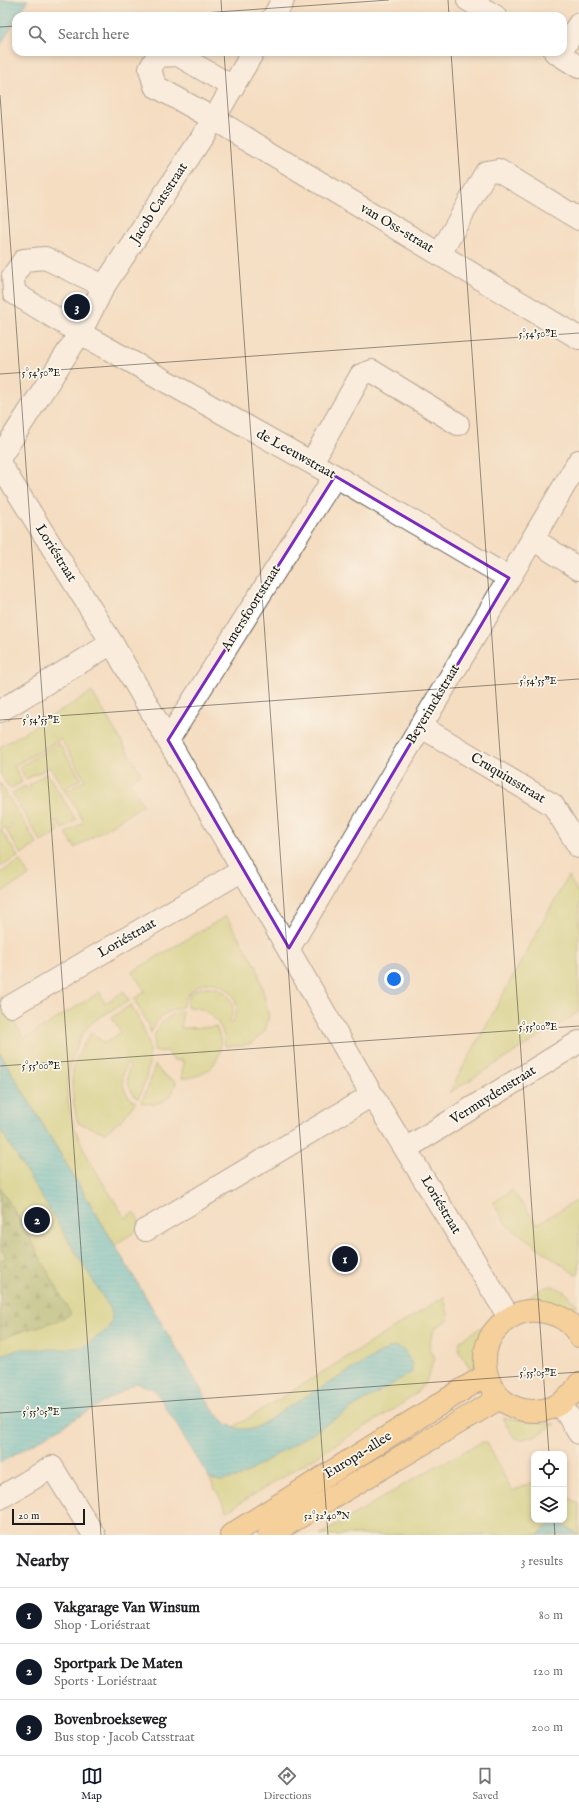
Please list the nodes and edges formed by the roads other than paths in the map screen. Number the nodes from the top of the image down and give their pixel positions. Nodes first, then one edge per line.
1 (283, 0) edge
2 (468, 0) edge
3 (276, 12) edge
4 (488, 12) edge
5 (579, 24) edge
6 (567, 41) edge
7 (157, 56) edge
8 (180, 56) edge
9 (251, 56) edge
10 (564, 56) edge
11 (579, 67) edge
12 (233, 88) junction
13 (214, 119) junction
14 (579, 218) edge
15 (440, 254) junction
16 (104, 286) junction
17 (80, 333) junction
18 (579, 338) edge
19 (458, 424) dead end
20 (0, 456) edge
21 (579, 461) edge
22 (312, 462) junction
23 (0, 464) edge
24 (335, 476) junction
25 (532, 539) junction
26 (579, 569) edge
27 (509, 578) junction
28 (112, 643) junction
29 (0, 711) edge
30 (420, 726) junction
31 (168, 740) junction
32 (579, 846) edge
33 (243, 870) junction
34 (289, 948) junction
35 (11, 1006) dead end
36 (579, 1042) edge
37 (372, 1095) junction
38 (407, 1148) junction
39 (146, 1230) dead end
40 (509, 1316) junction
41 (576, 1325) edge
42 (486, 1375) junction
43 (579, 1384) edge
44 (500, 1398) junction
45 (561, 1404) junction
46 (579, 1433) edge
47 (0, 1498) edge
48 (94, 1535) edge
49 (230, 1535) edge
50 (269, 1535) edge

1 - 3 street
2 - 4 street
5 - 6 street
7 - 13 street
8 - 12 street
9 - 12 street, Jacob Catsstraat
10 - 11 street
12 - 13 street, Jacob Catsstraat
13 - 15 street, van Oss-straat
13 - 16 street, Jacob Catsstraat
14 - 15 street
15 - 18 street, van Oss-straat
16 - 17 street, Jacob Catsstraat
16 - 17 street
17 - 20 street, Jacob Catsstraat
17 - 22 street, de Leeuwstraat
19 - 22 street
21 - 25 street, Beyerinckstraat
22 - 24 street, de Leeuwstraat
23 - 28 street, Loriéstraat
24 - 27 street, de Leeuwstraat
24 - 31 street, Amersfoortstraat
25 - 26 street
25 - 27 street, Beyerinckstraat
27 - 30 street, Beyerinckstraat
28 - 29 street
28 - 31 street, Loriéstraat
30 - 32 street, Cruquiusstraat
30 - 34 street, Beyerinckstraat
31 - 33 street, Loriéstraat
33 - 34 street, Loriéstraat
33 - 35 street, Loriéstraat
34 - 37 street, Loriéstraat
36 - 38 street, Vermuydenstraat
37 - 38 street, Loriéstraat
37 - 39 street
38 - 40 street, Loriéstraat
40 - 41 main road
40 - 42 main road
42 - 44 main road
42 - 49 main road, Europa-allee
43 - 45 main road
44 - 45 main road
44 - 50 main road, Europa-allee
45 - 46 street
47 - 48 street

